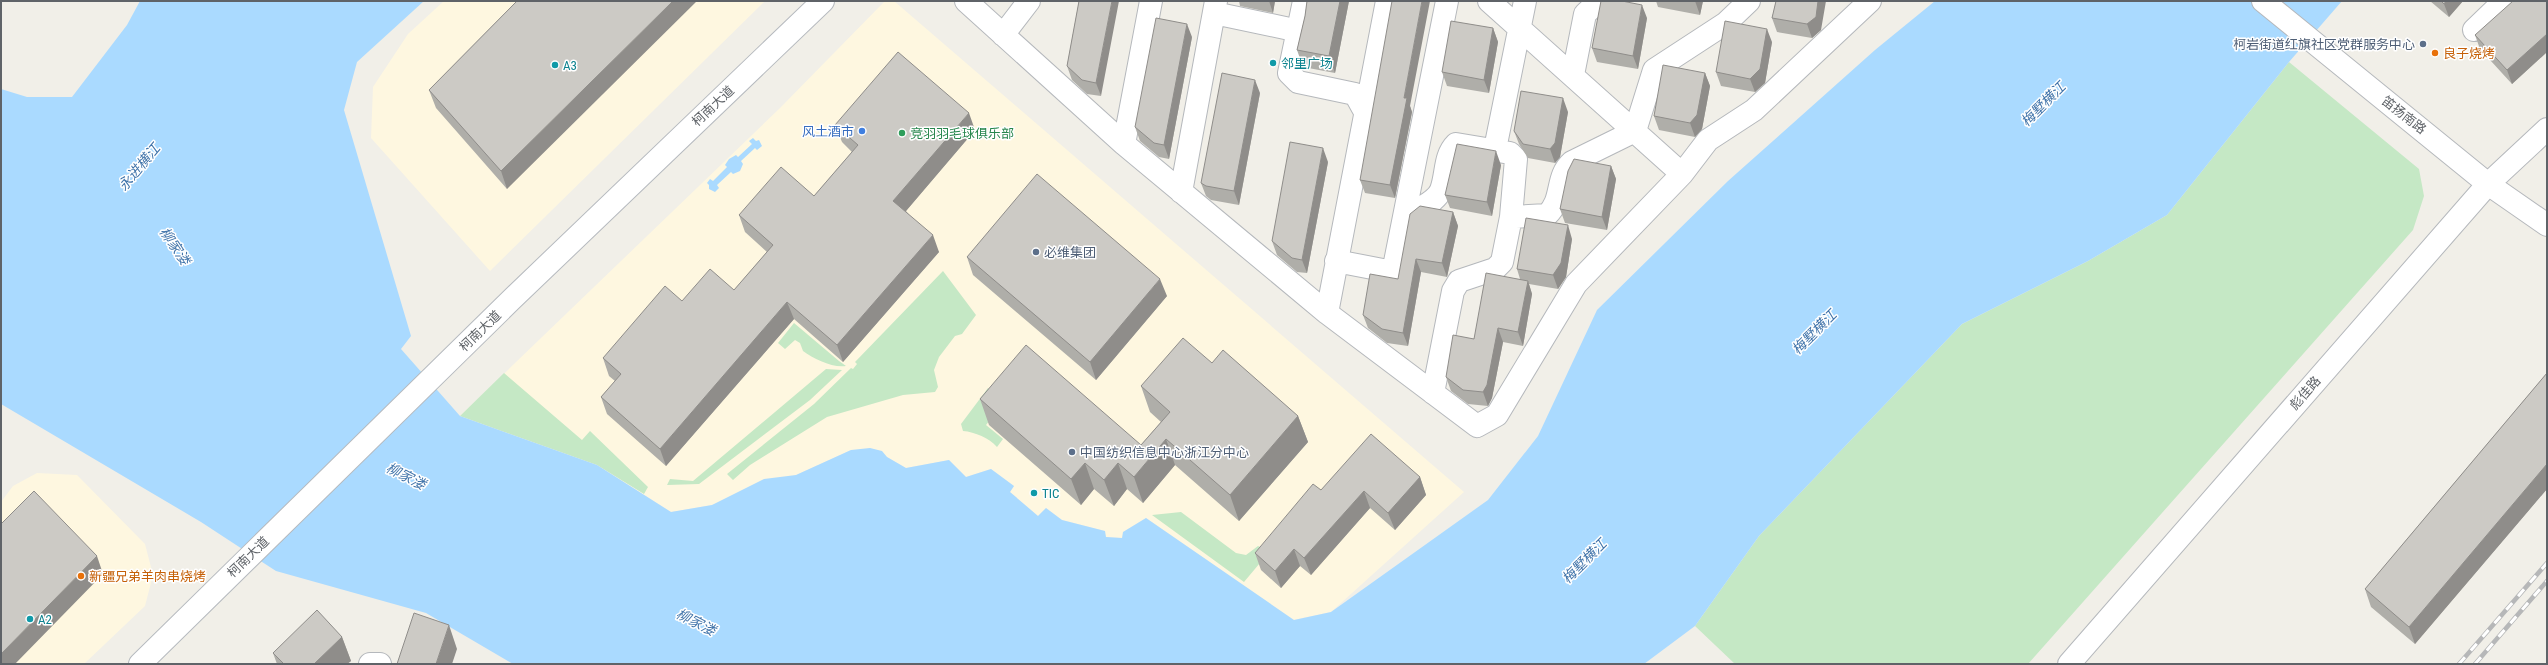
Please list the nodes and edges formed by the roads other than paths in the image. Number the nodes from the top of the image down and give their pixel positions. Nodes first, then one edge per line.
1 (823, 1) edge
2 (966, 1) edge
3 (1029, 1) edge
4 (1151, 1) edge
5 (1304, 1) edge
6 (1387, 1) edge
7 (1447, 1) edge
8 (1489, 1) edge
9 (1525, 1) edge
10 (1599, 1) edge
11 (1870, 1) edge
12 (2263, 1) edge
13 (2504, 1) edge
14 (1748, 2) edge
15 (1215, 7) edge
16 (1520, 28) junction
17 (2474, 30) dead end
18 (1299, 31) junction
19 (1002, 35) junction
20 (1573, 75) junction
21 (1365, 112) junction
22 (2547, 129) edge
23 (1635, 131) junction
24 (1124, 144) junction
25 (1495, 149) junction
26 (1682, 174) junction
27 (2488, 184) junction
28 (1181, 192) junction
29 (1511, 218) junction
30 (1404, 221) junction
31 (2547, 225) edge
32 (1336, 261) junction
33 (1327, 313) junction
34 (1433, 393) junction
35 (146, 658) edge
36 (370, 664) edge
37 (380, 664) edge
38 (2069, 664) edge

1 - 35 street, 柯南大道
2 - 19 street
3 - 19 street
4 - 24 street
5 - 18 street
6 - 21 street
7 - 30 street
8 - 16 street
9 - 16 street
10 - 20 street
11 - 26 street
12 - 27 street, 笛扬南路
13 - 17 street
14 - 23 street
15 - 18 street
15 - 28 street
16 - 20 street
16 - 25 street
18 - 21 street
19 - 24 street
20 - 23 street
21 - 32 street
22 - 27 street, 彪佳路
23 - 26 street
23 - 29 street
24 - 28 street
25 - 29 street
25 - 30 street
26 - 34 street
27 - 31 street, 笛扬南路
27 - 38 street, 彪佳路
28 - 33 street
29 - 34 street
30 - 32 street
32 - 33 street
33 - 34 street
36 - 37 street

